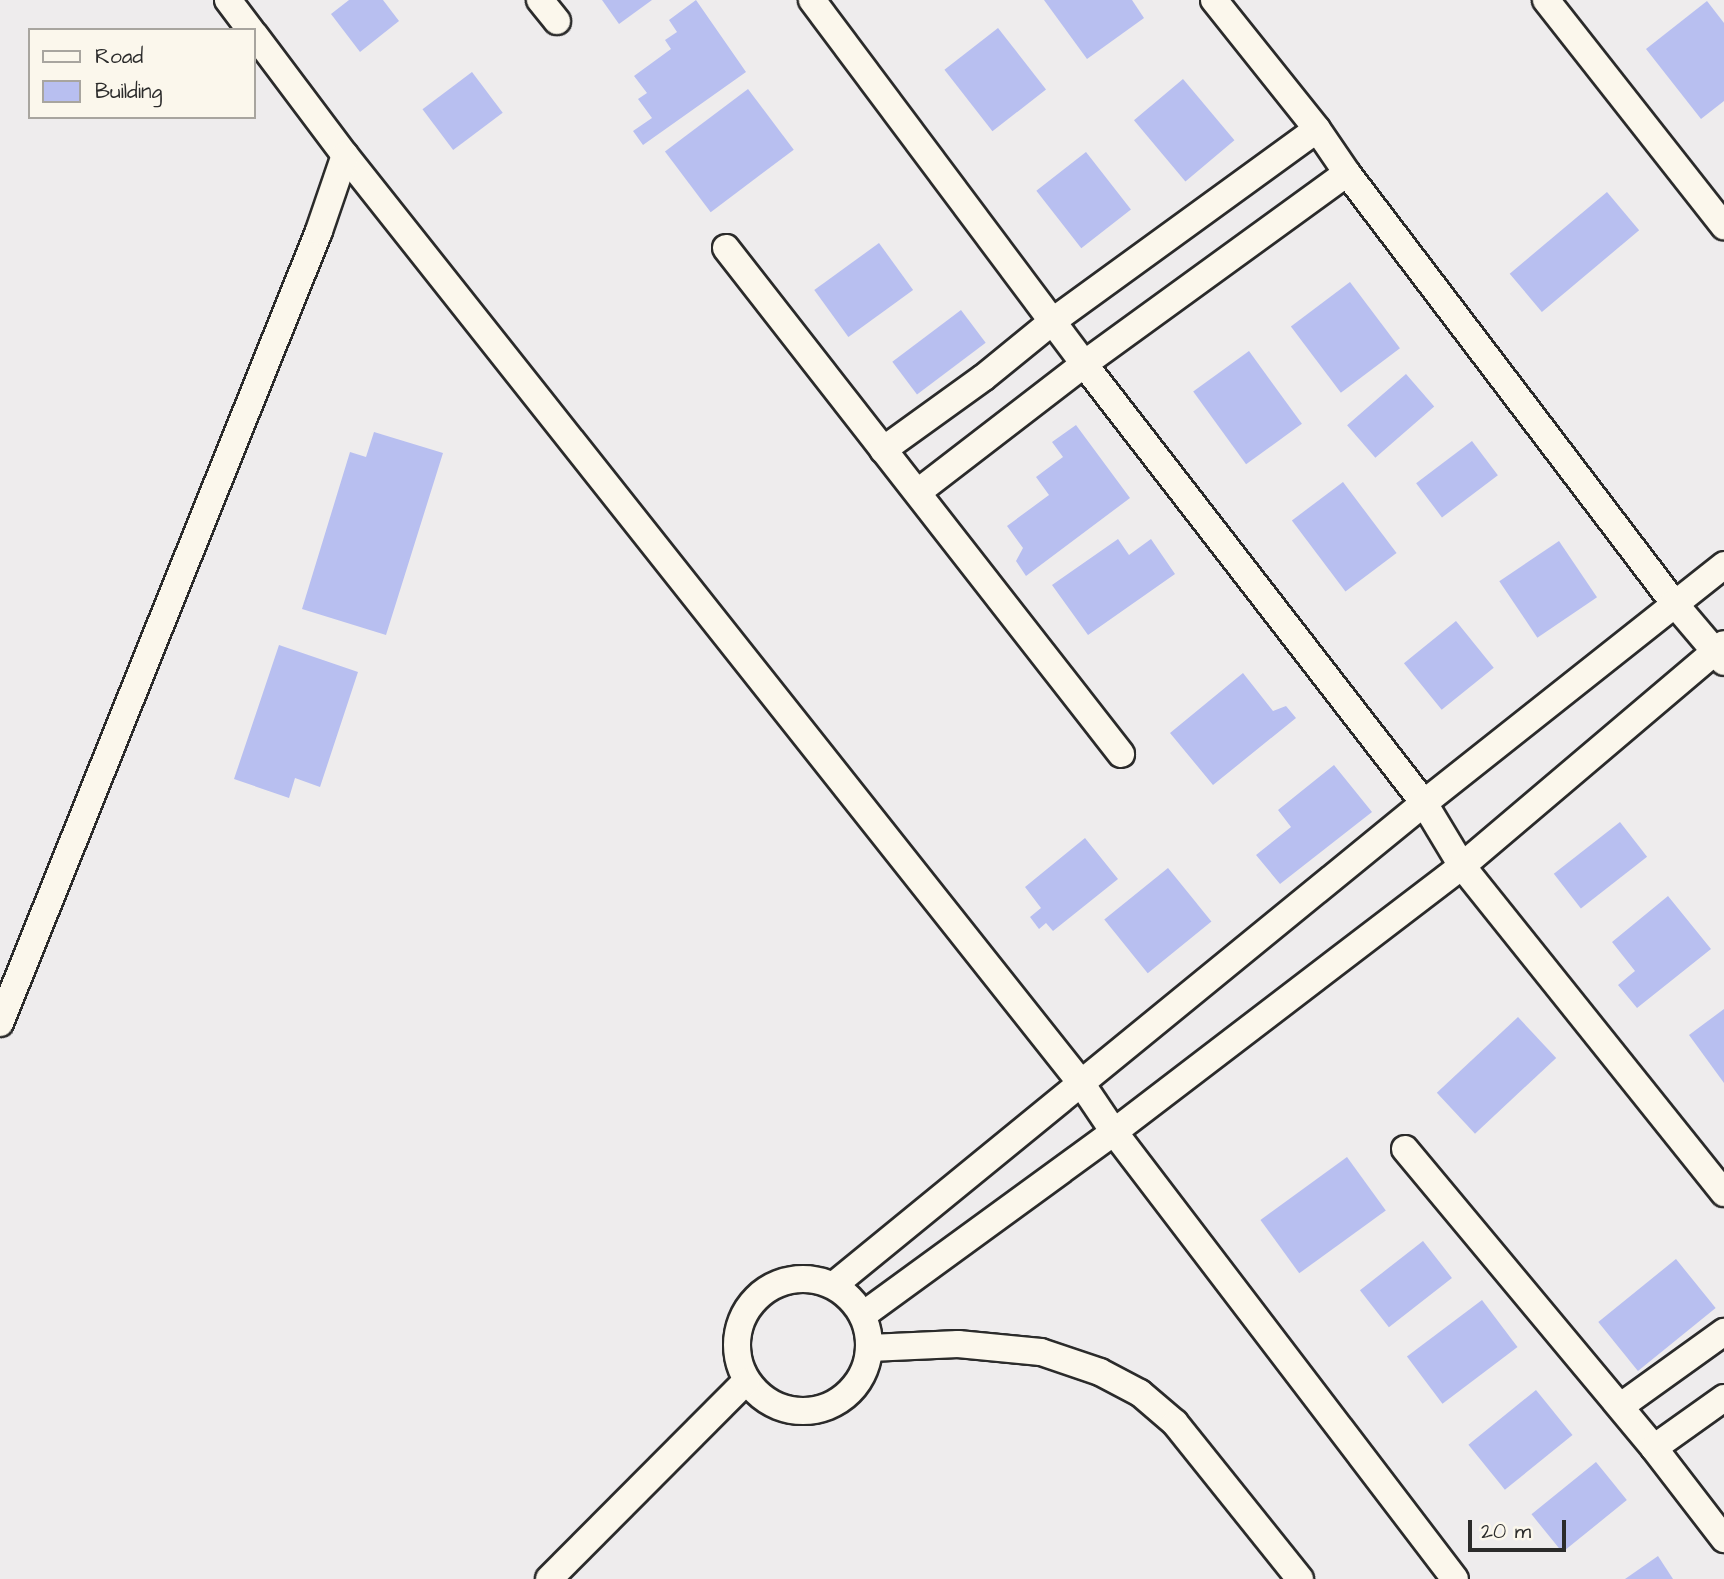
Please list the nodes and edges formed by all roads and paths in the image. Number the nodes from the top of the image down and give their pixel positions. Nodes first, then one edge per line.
1 (228, 0) edge
2 (540, 0) edge
3 (812, 0) edge
4 (1214, 0) edge
5 (1546, 0) edge
6 (557, 21) dead end
7 (249, 28) edge
8 (256, 37) edge
9 (1317, 129) junction
10 (345, 155) junction
11 (1346, 173) junction
12 (1724, 226) edge
13 (726, 248) dead end
14 (1053, 321) junction
15 (1084, 364) junction
16 (883, 450) junction
17 (918, 492) junction
18 (1724, 565) edge
19 (1674, 603) junction
20 (1721, 652) edge
21 (1121, 754) dead end
22 (1424, 803) junction
23 (1462, 866) junction
24 (0, 1023) edge
25 (1081, 1083) junction
26 (1114, 1132) junction
27 (1405, 1149) dead end
28 (1724, 1193) edge
29 (834, 1285) junction
30 (863, 1315) junction
31 (1724, 1332) edge
32 (870, 1348) junction
33 (746, 1381) junction
34 (1724, 1398) edge
35 (1621, 1406) junction
36 (1654, 1448) junction
37 (1724, 1539) edge
38 (549, 1579) edge
39 (1300, 1579) edge
40 (1455, 1579) edge

1 - 7 street
2 - 6 street
3 - 14 street
4 - 9 street
5 - 12 street
8 - 10 street
9 - 11 street
9 - 14 street
10 - 24 street
10 - 25 street
11 - 15 street
11 - 19 street
13 - 16 street
14 - 15 street
14 - 16 street
15 - 17 street
15 - 22 street
16 - 17 street
17 - 21 street
18 - 19 street
19 - 20 street
19 - 22 street
20 - 23 street
22 - 23 street
22 - 25 street
23 - 26 street
23 - 28 street
25 - 26 street
25 - 29 street
26 - 30 street
26 - 40 street
27 - 35 street
29 - 30 street
29 - 33 street
30 - 32 street
31 - 35 street
32 - 33 street
32 - 39 street
33 - 38 street
34 - 36 street
35 - 36 street
36 - 37 street

